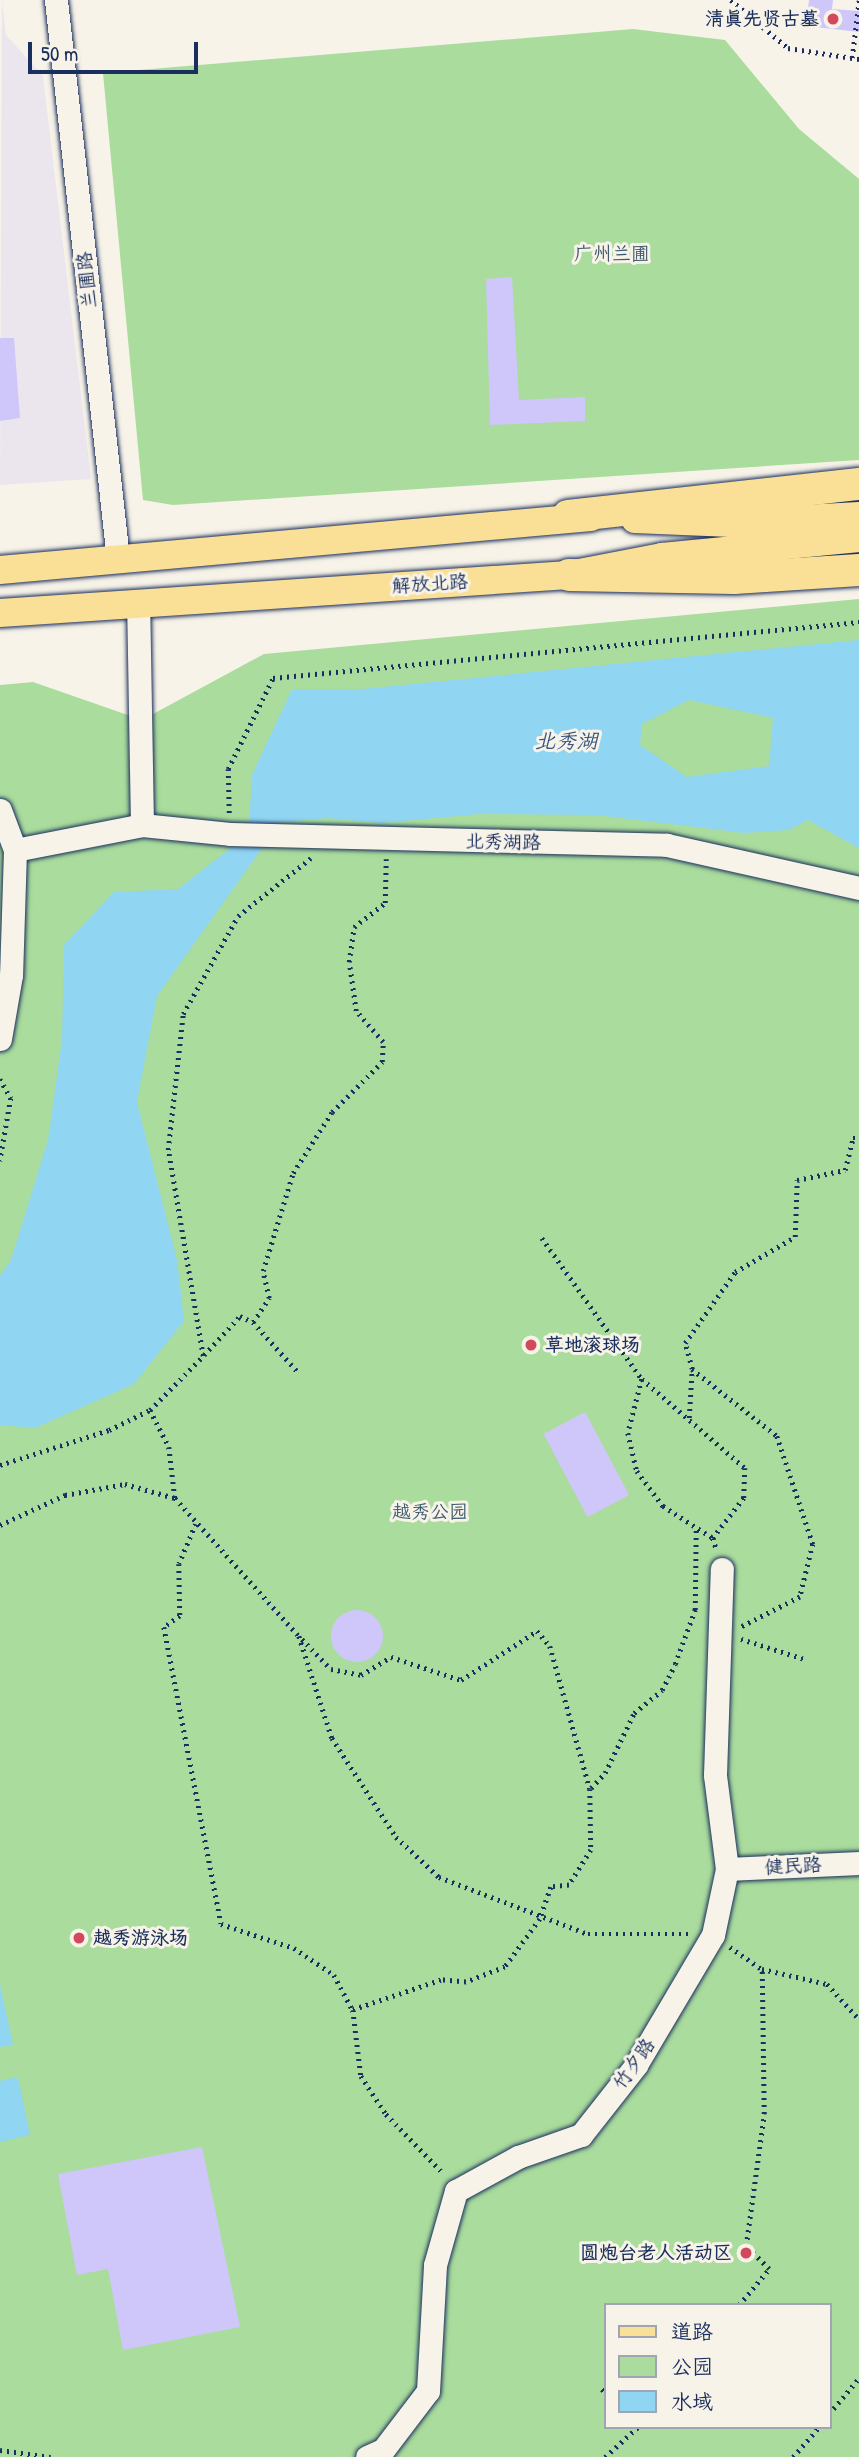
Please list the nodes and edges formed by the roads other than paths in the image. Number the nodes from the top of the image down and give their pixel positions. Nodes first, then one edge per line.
1 (56, 0) edge
2 (859, 484) edge
3 (568, 516) junction
4 (859, 516) edge
5 (859, 538) edge
6 (118, 559) junction
7 (0, 570) edge
8 (859, 570) edge
9 (569, 575) junction
10 (138, 603) junction
11 (0, 614) edge
12 (0, 810) edge
13 (142, 825) junction
14 (15, 850) junction
15 (859, 888) edge
16 (0, 1039) edge
17 (722, 1569) road end
18 (859, 1863) edge
19 (727, 1870) junction
20 (367, 2457) edge

1 - 6 street, 兰圃路
2 - 3 highway
3 - 4 main road
3 - 6 main road
5 - 9 main road, 解放北路
6 - 7 main road
8 - 9 highway
9 - 10 main road, 解放北路
10 - 11 main road, 解放北路
10 - 13 street
12 - 14 street
13 - 14 street, 北秀湖路
13 - 15 street, 北秀湖路
14 - 16 street
17 - 19 street, 竹夕路
18 - 19 street, 健民路
19 - 20 street, 竹夕路

